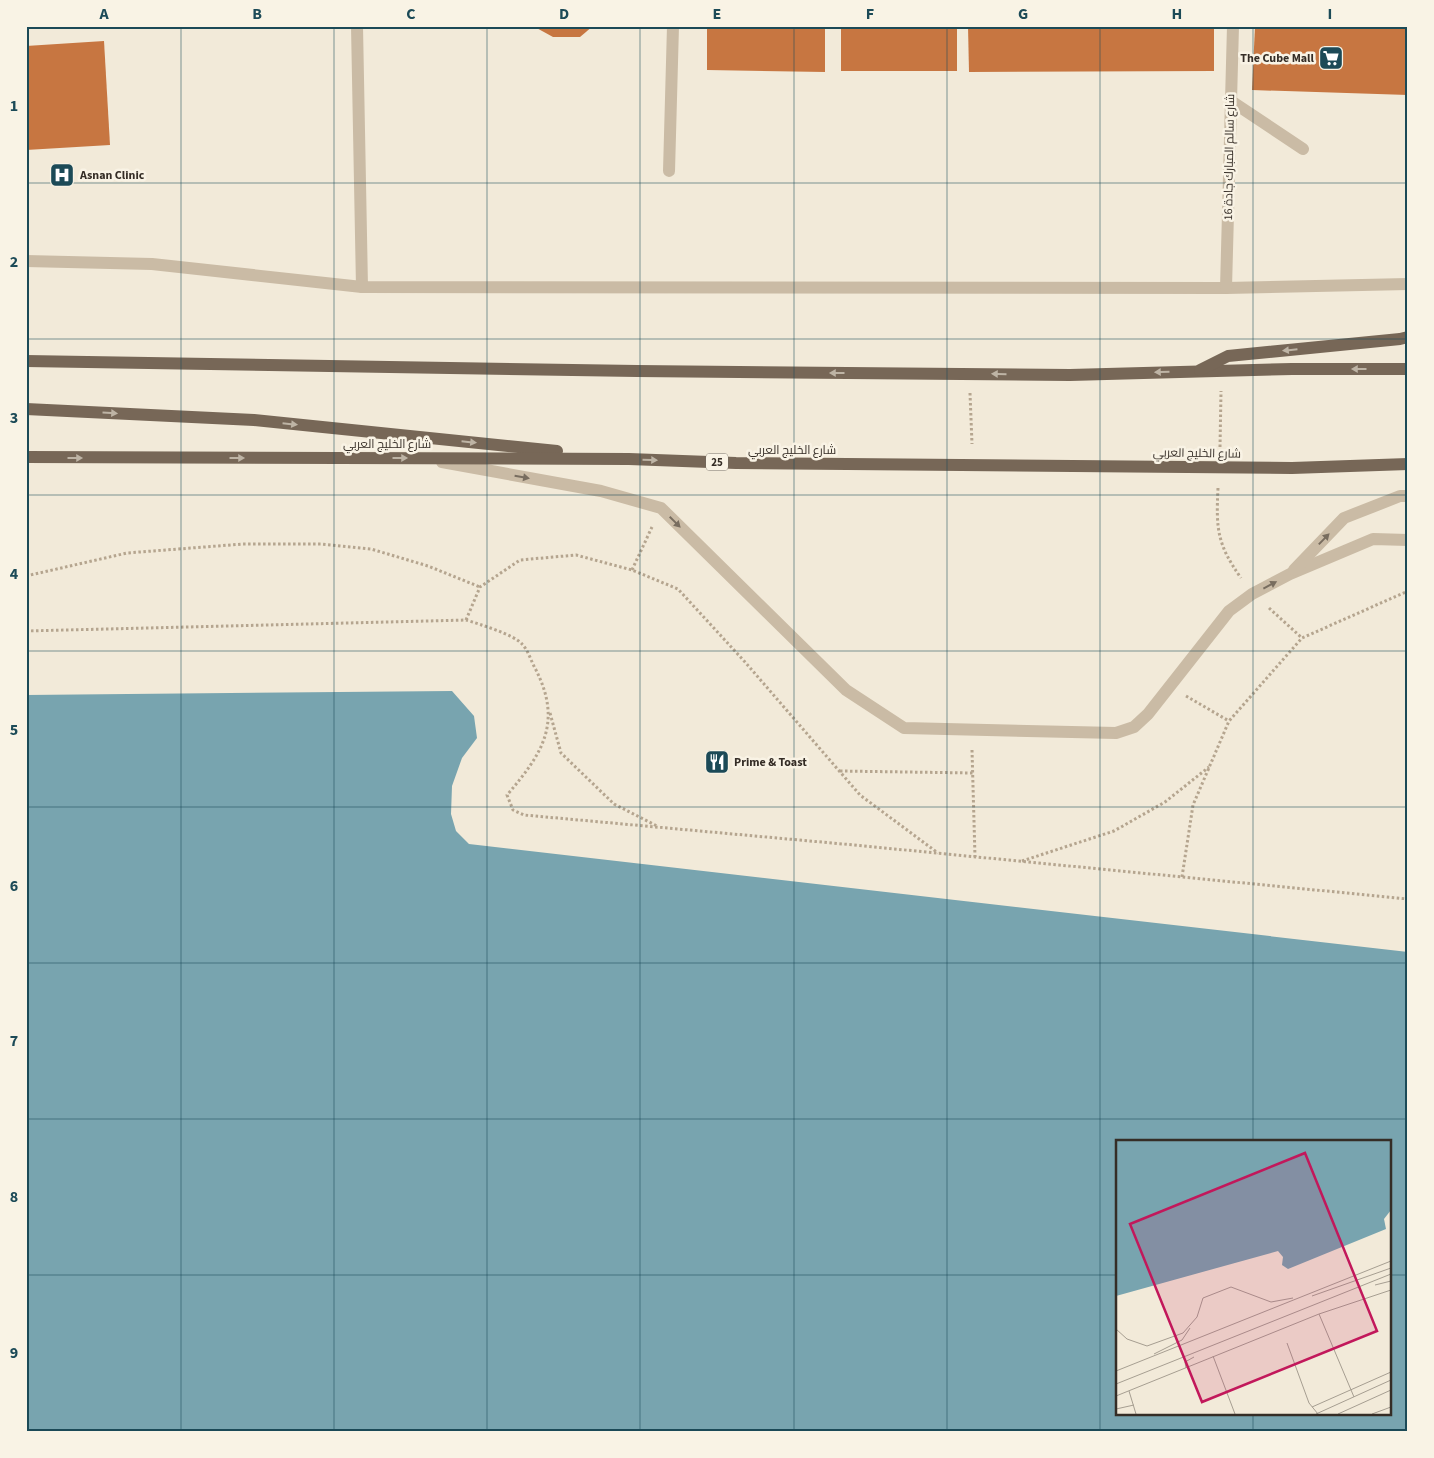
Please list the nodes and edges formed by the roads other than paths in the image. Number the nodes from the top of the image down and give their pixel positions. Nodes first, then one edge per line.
1 (357, 26) edge
2 (673, 26) edge
3 (1233, 26) edge
4 (1231, 101) junction
5 (1303, 149) dead end
6 (669, 171) dead end
7 (26, 260) edge
8 (1408, 284) edge
9 (362, 287) junction
10 (1226, 288) junction
11 (1408, 337) edge
12 (26, 361) edge
13 (1408, 369) edge
14 (1196, 372) junction
15 (26, 409) edge
16 (26, 458) edge
17 (423, 458) junction
18 (629, 459) junction
19 (1408, 464) edge
20 (1408, 496) edge
21 (1408, 540) edge
22 (1290, 574) junction

1 - 9 street
2 - 6 street
3 - 4 street, شارع سالم المبارك جادة 16
4 - 5 street
4 - 10 street, شارع سالم المبارك جادة 16
7 - 9 street
8 - 10 street
9 - 10 street
11 -> 14 main road
14 -> 12 main road
13 -> 14 main road
15 -> 18 main road
16 -> 17 main road, شارع الخليج العربي / 25
17 - 18 main road, شارع الخليج العربي / 25
17 -> 22 street
18 -> 19 main road, شارع الخليج العربي / 25
22 -> 20 street
21 - 22 street

